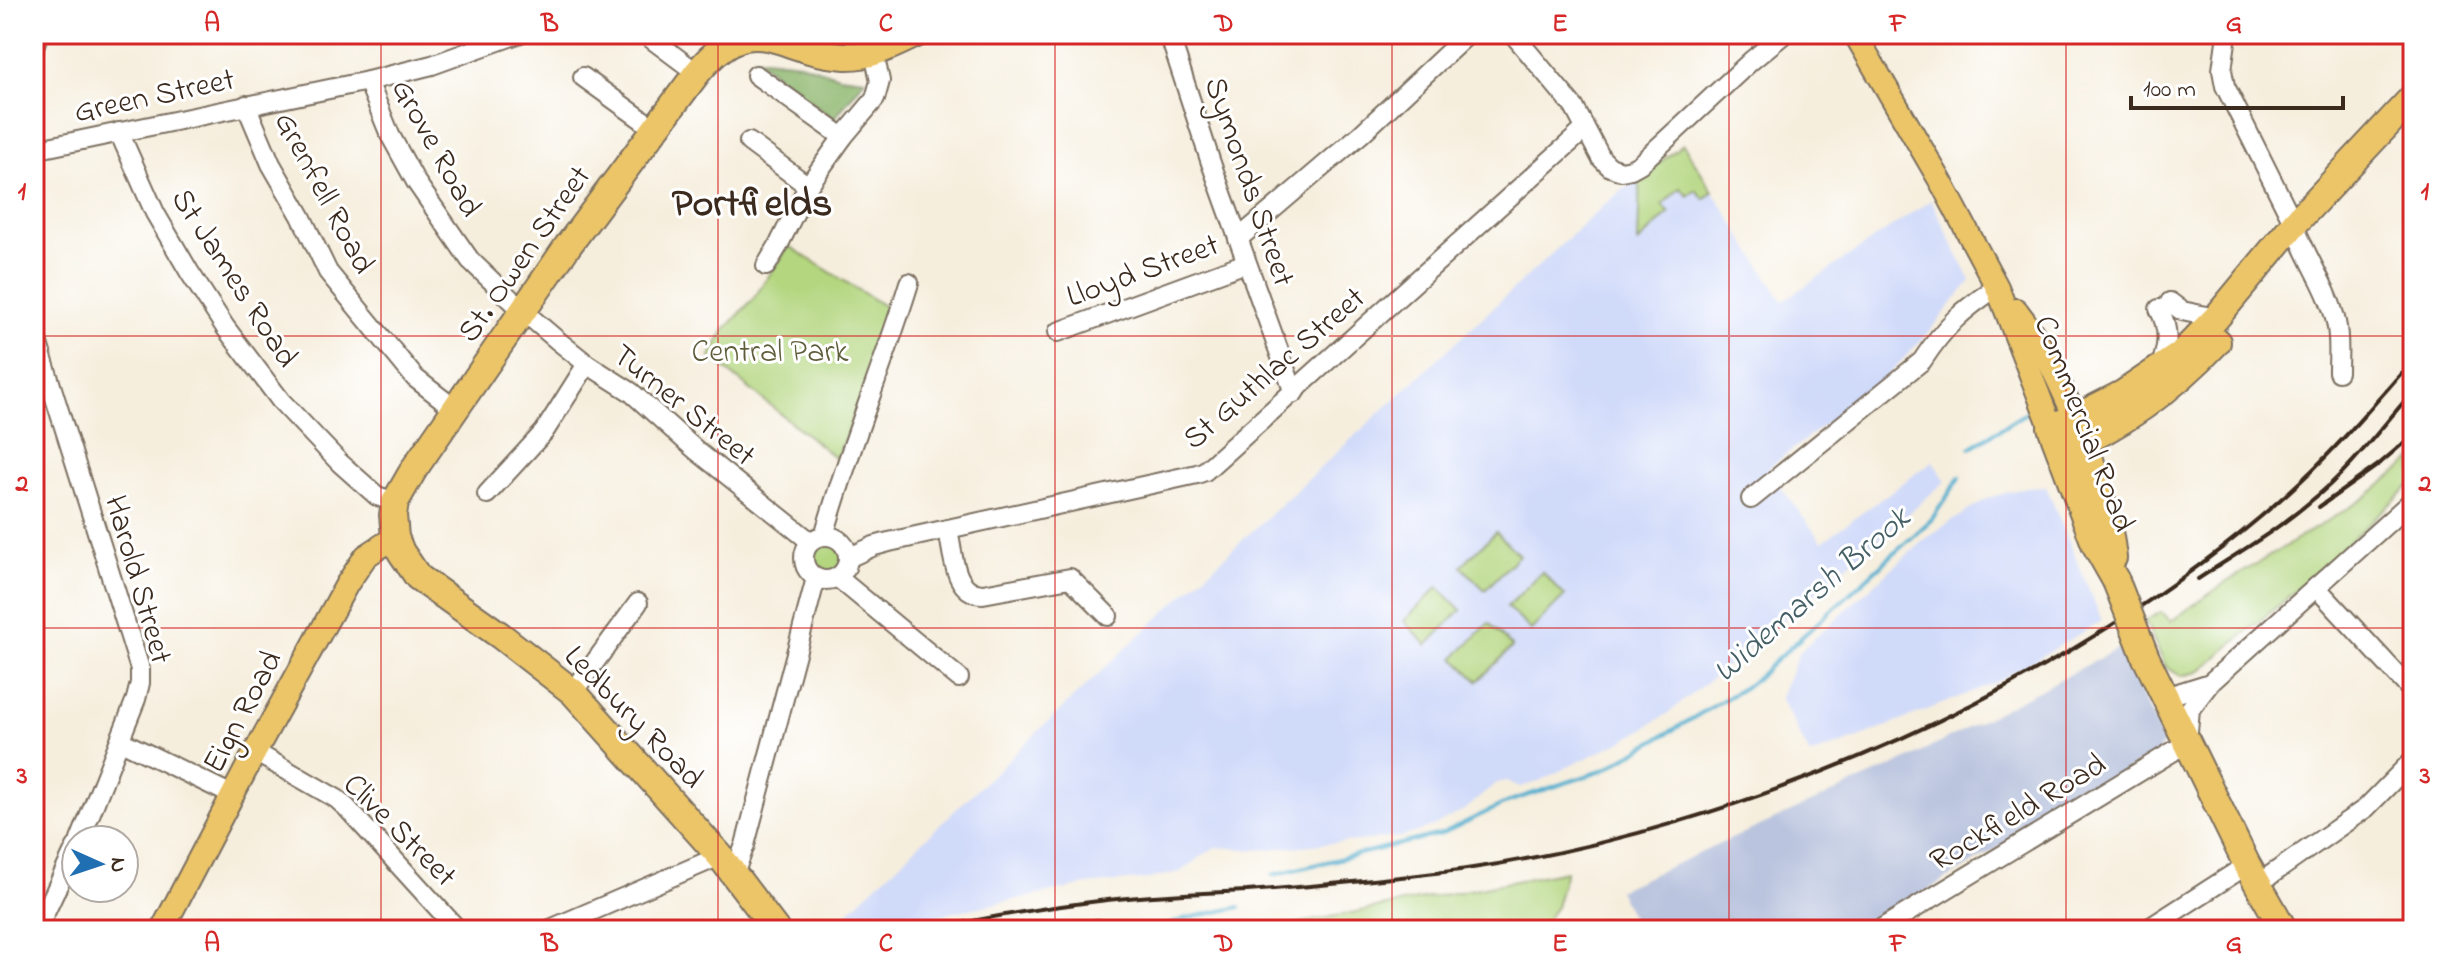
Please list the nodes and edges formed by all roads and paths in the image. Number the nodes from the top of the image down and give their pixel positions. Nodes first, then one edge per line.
1 (38, 34) edge
2 (518, 34) edge
3 (645, 34) edge
4 (916, 34) edge
5 (1169, 34) edge
6 (1468, 34) edge
7 (1513, 34) edge
8 (1784, 34) edge
9 (1855, 34) edge
10 (2227, 34) edge
11 (746, 35) edge
12 (34, 48) edge
13 (874, 53) junction
14 (697, 73) junction
15 (756, 75) dead end
16 (583, 77) dead end
17 (368, 81) junction
18 (2413, 97) edge
19 (246, 105) junction
20 (2413, 120) edge
21 (655, 129) junction
22 (1585, 129) junction
23 (119, 132) junction
24 (843, 137) junction
25 (749, 142) dead end
26 (34, 150) edge
27 (808, 186) junction
28 (2296, 232) junction
29 (1238, 239) junction
30 (1246, 263) junction
31 (766, 266) dead end
32 (909, 283) dead end
33 (1997, 287) junction
34 (523, 311) junction
35 (2216, 318) junction
36 (34, 331) edge
37 (1058, 332) dead end
38 (587, 364) junction
39 (2160, 368) junction
40 (2338, 372) dead end
41 (1294, 393) junction
42 (455, 409) junction
43 (2068, 435) junction
44 (487, 494) dead end
45 (1751, 499) dead end
46 (2413, 500) edge
47 (395, 502) junction
48 (948, 529) junction
49 (395, 537) junction
50 (817, 539) junction
51 (848, 558) junction
52 (837, 577) junction
53 (816, 578) junction
54 (2316, 587) junction
55 (638, 603) dead end
56 (1108, 616) dead end
57 (959, 678) dead end
58 (2210, 683) junction
59 (573, 692) junction
60 (2413, 692) edge
61 (2165, 697) junction
62 (121, 741) junction
63 (2187, 743) junction
64 (255, 752) junction
65 (2413, 760) edge
66 (232, 795) junction
67 (87, 824) edge
68 (727, 865) junction
69 (2253, 874) junction
70 (60, 881) edge
71 (37, 930) edge
72 (162, 930) edge
73 (458, 930) edge
74 (548, 930) edge
75 (776, 930) edge
76 (1879, 930) edge
77 (2146, 930) edge
78 (2284, 930) edge

1 - 12 street
2 - 17 street, Green Street
3 - 14 street
4 - 13 highway
5 - 29 street, Symonds Street
6 - 29 street
7 - 22 street
8 - 22 street
9 - 33 main road, Commercial Road
10 - 28 street
11 - 13 highway
11 - 14 highway, St. Owen Street
13 - 24 street
14 - 21 highway, St. Owen Street
15 - 24 street
16 - 21 street
17 - 19 street, Green Street
17 - 34 street, Grove Road
18 - 28 highway
19 - 23 street, Green Street
19 - 42 street, Grenfell Road
20 - 28 highway
21 - 34 highway, St. Owen Street
22 - 41 street, St Guthlac Street
23 - 26 street, Green Street
23 - 47 street, St James Road
24 - 27 street
25 - 27 street
27 - 31 street
28 - 35 highway
28 - 40 street
28 - 43 highway
29 - 30 street, Symonds Street
30 - 37 street, Lloyd Street
30 - 41 street, Symonds Street
32 - 50 street
33 - 43 main road, Commercial Road
33 - 45 street
34 - 38 street, Turner Street
34 - 42 highway, St. Owen Street
35 - 39 highway
35 - 39 street
36 - 62 street, Harold Street
38 - 44 street
38 - 50 street, Turner Street
39 - 43 highway
41 - 48 street, St Guthlac Street
42 - 47 highway, St. Owen Street
43 - 61 highway, Commercial Road, bridge
46 - 54 street
47 - 49 highway
48 - 51 street, St Guthlac Street
48 - 56 street
49 - 59 highway, Ledbury Road
49 - 64 main road, Eign Road
50 - 51 street
50 - 53 street
51 - 52 street
52 - 53 street
52 - 57 street
53 - 68 street
54 - 58 street
54 - 60 street
55 - 59 street
58 - 61 street
58 - 63 street
59 - 68 highway, Ledbury Road
61 - 63 highway, Commercial Road
62 - 66 street
62 - 67 street, Harold Street
63 - 69 highway, Commercial Road
63 - 76 street, Rockfield Road
64 - 66 main road, Eign Road
64 - 73 street, Clive Street
65 - 69 street
66 - 72 main road, Eign Road
68 - 74 street
68 - 75 highway, Ledbury Road
69 - 77 street
69 - 78 highway, Commercial Road
70 - 71 street

